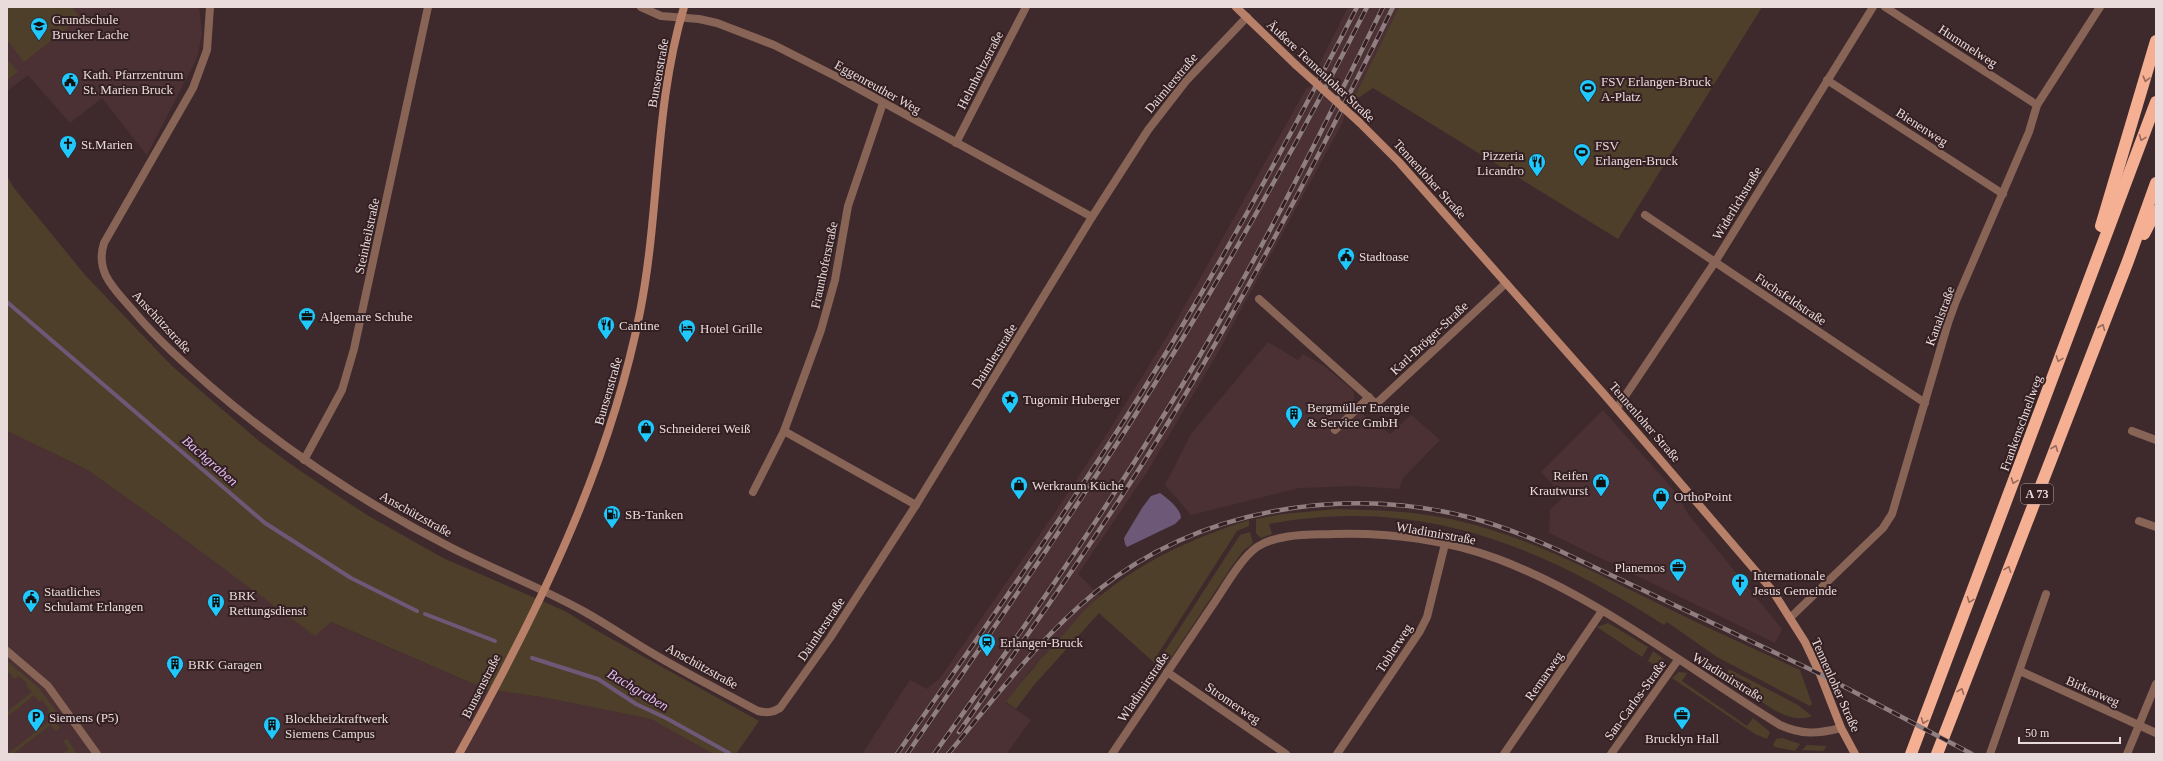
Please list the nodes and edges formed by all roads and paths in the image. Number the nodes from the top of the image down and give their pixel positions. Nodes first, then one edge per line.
1 (210, 7) edge
2 (428, 7) edge
3 (641, 7) edge
4 (684, 7) edge
5 (1026, 7) edge
6 (1236, 7) edge
7 (1873, 7) edge
8 (1885, 7) edge
9 (2100, 7) edge
10 (1247, 17) junction
11 (681, 18) junction
12 (2156, 41) edge
13 (1827, 80) junction
14 (2156, 102) edge
15 (883, 104) junction
16 (2037, 105) junction
17 (1373, 135) joint
18 (956, 143) junction
19 (2156, 183) edge
20 (2003, 194) junction
21 (2156, 211) edge
22 (1645, 215) dead end
23 (1092, 217) junction
24 (2128, 261) junction
25 (1715, 262) junction
26 (2091, 270) junction
27 (1506, 283) junction
28 (1259, 299) dead end
29 (1369, 397) junction
30 (1925, 403) junction
31 (1617, 408) junction
32 (1336, 430) dead end
33 (784, 431) junction
34 (2132, 431) dead end
35 (2156, 440) edge
36 (304, 460) junction
37 (753, 492) dead end
38 (916, 505) junction
39 (2139, 521) dead end
40 (2156, 527) edge
41 (1445, 544) junction
42 (543, 590) junction
43 (2046, 594) dead end
44 (1602, 611) junction
45 (1791, 617) junction
46 (7, 651) edge
47 (1678, 660) junction
48 (2020, 671) junction
49 (1167, 672) junction
50 (2156, 684) edge
51 (771, 713) joint
52 (2139, 725) junction
53 (1841, 728) junction
54 (2156, 733) edge
55 (97, 754) edge
56 (459, 754) edge
57 (1112, 754) edge
58 (1286, 754) edge
59 (1337, 754) edge
60 (1504, 754) edge
61 (1612, 754) edge
62 (1855, 754) edge
63 (1912, 754) edge
64 (1937, 754) edge
65 (1990, 754) edge
66 (2127, 754) edge

1 - 36 street, Anschützstraße
2 - 36 street, Steinheilstraße
3 - 11 street, Eggenreuther Weg
4 - 11 street, Bunsenstraße
5 - 18 street, Helmholtzstraße
6 - 10 street, Äußere Tennenloher Straße
7 - 13 street, Widerlichstraße
8 - 16 street, Hummelweg
9 - 16 street, Kanalstraße
10 - 17 street, Äußere Tennenloher Straße, bridge
10 - 23 street, Daimlerstraße
11 - 15 street, Eggenreuther Weg
11 - 42 street, Bunsenstraße
12 -> 26 highway
13 - 20 street, Bienenweg
13 - 25 street, Widerlichstraße
14 -> 26 highway, Frankenschnellweg / A 73
15 - 18 street, Eggenreuther Weg
15 - 33 street, Fraunhoferstraße
16 - 20 street, Kanalstraße
17 - 27 street, Tennenloher Straße
18 - 23 street, Eggenreuther Weg
19 - 24 highway, A 73
20 - 30 street, Kanalstraße
21 - 24 highway
22 - 25 street, Fuchsfeldstraße
23 - 38 street, Daimlerstraße
64 -> 24 highway, A 73
25 - 30 street, Fuchsfeldstraße
25 - 31 street, Widerlichstraße
26 -> 63 highway, Frankenschnellweg / A 73
27 - 29 street, Karl-Bröger-Straße
27 - 31 street, Tennenloher Straße
28 - 29 street
29 - 32 street
30 - 45 street, Kanalstraße
31 - 45 street, Tennenloher Straße
33 - 37 street, Fraunhoferstraße
33 - 38 street
34 - 35 street
36 - 42 street, Anschützstraße
38 - 51 street, Daimlerstraße
39 - 40 street
41 - 44 street, Wladimirstraße
41 - 49 street, Wladimirstraße
41 - 59 street, Toblerweg
42 - 51 street, Anschützstraße
42 - 56 street, Bunsenstraße
43 - 48 street
44 - 47 street, Wladimirstraße
44 - 60 street, Remarweg
45 - 53 street, Tennenloher Straße
46 - 55 street
47 - 53 street, Wladimirstraße
47 - 61 street, San-Carlos-Straße
48 - 52 street, Birkenweg
48 - 65 street
49 - 57 street, Wladimirstraße
49 - 58 street, Stromerweg
50 - 52 street
52 - 54 street, Birkenweg
52 - 66 street
53 - 62 street, Tennenloher Straße

